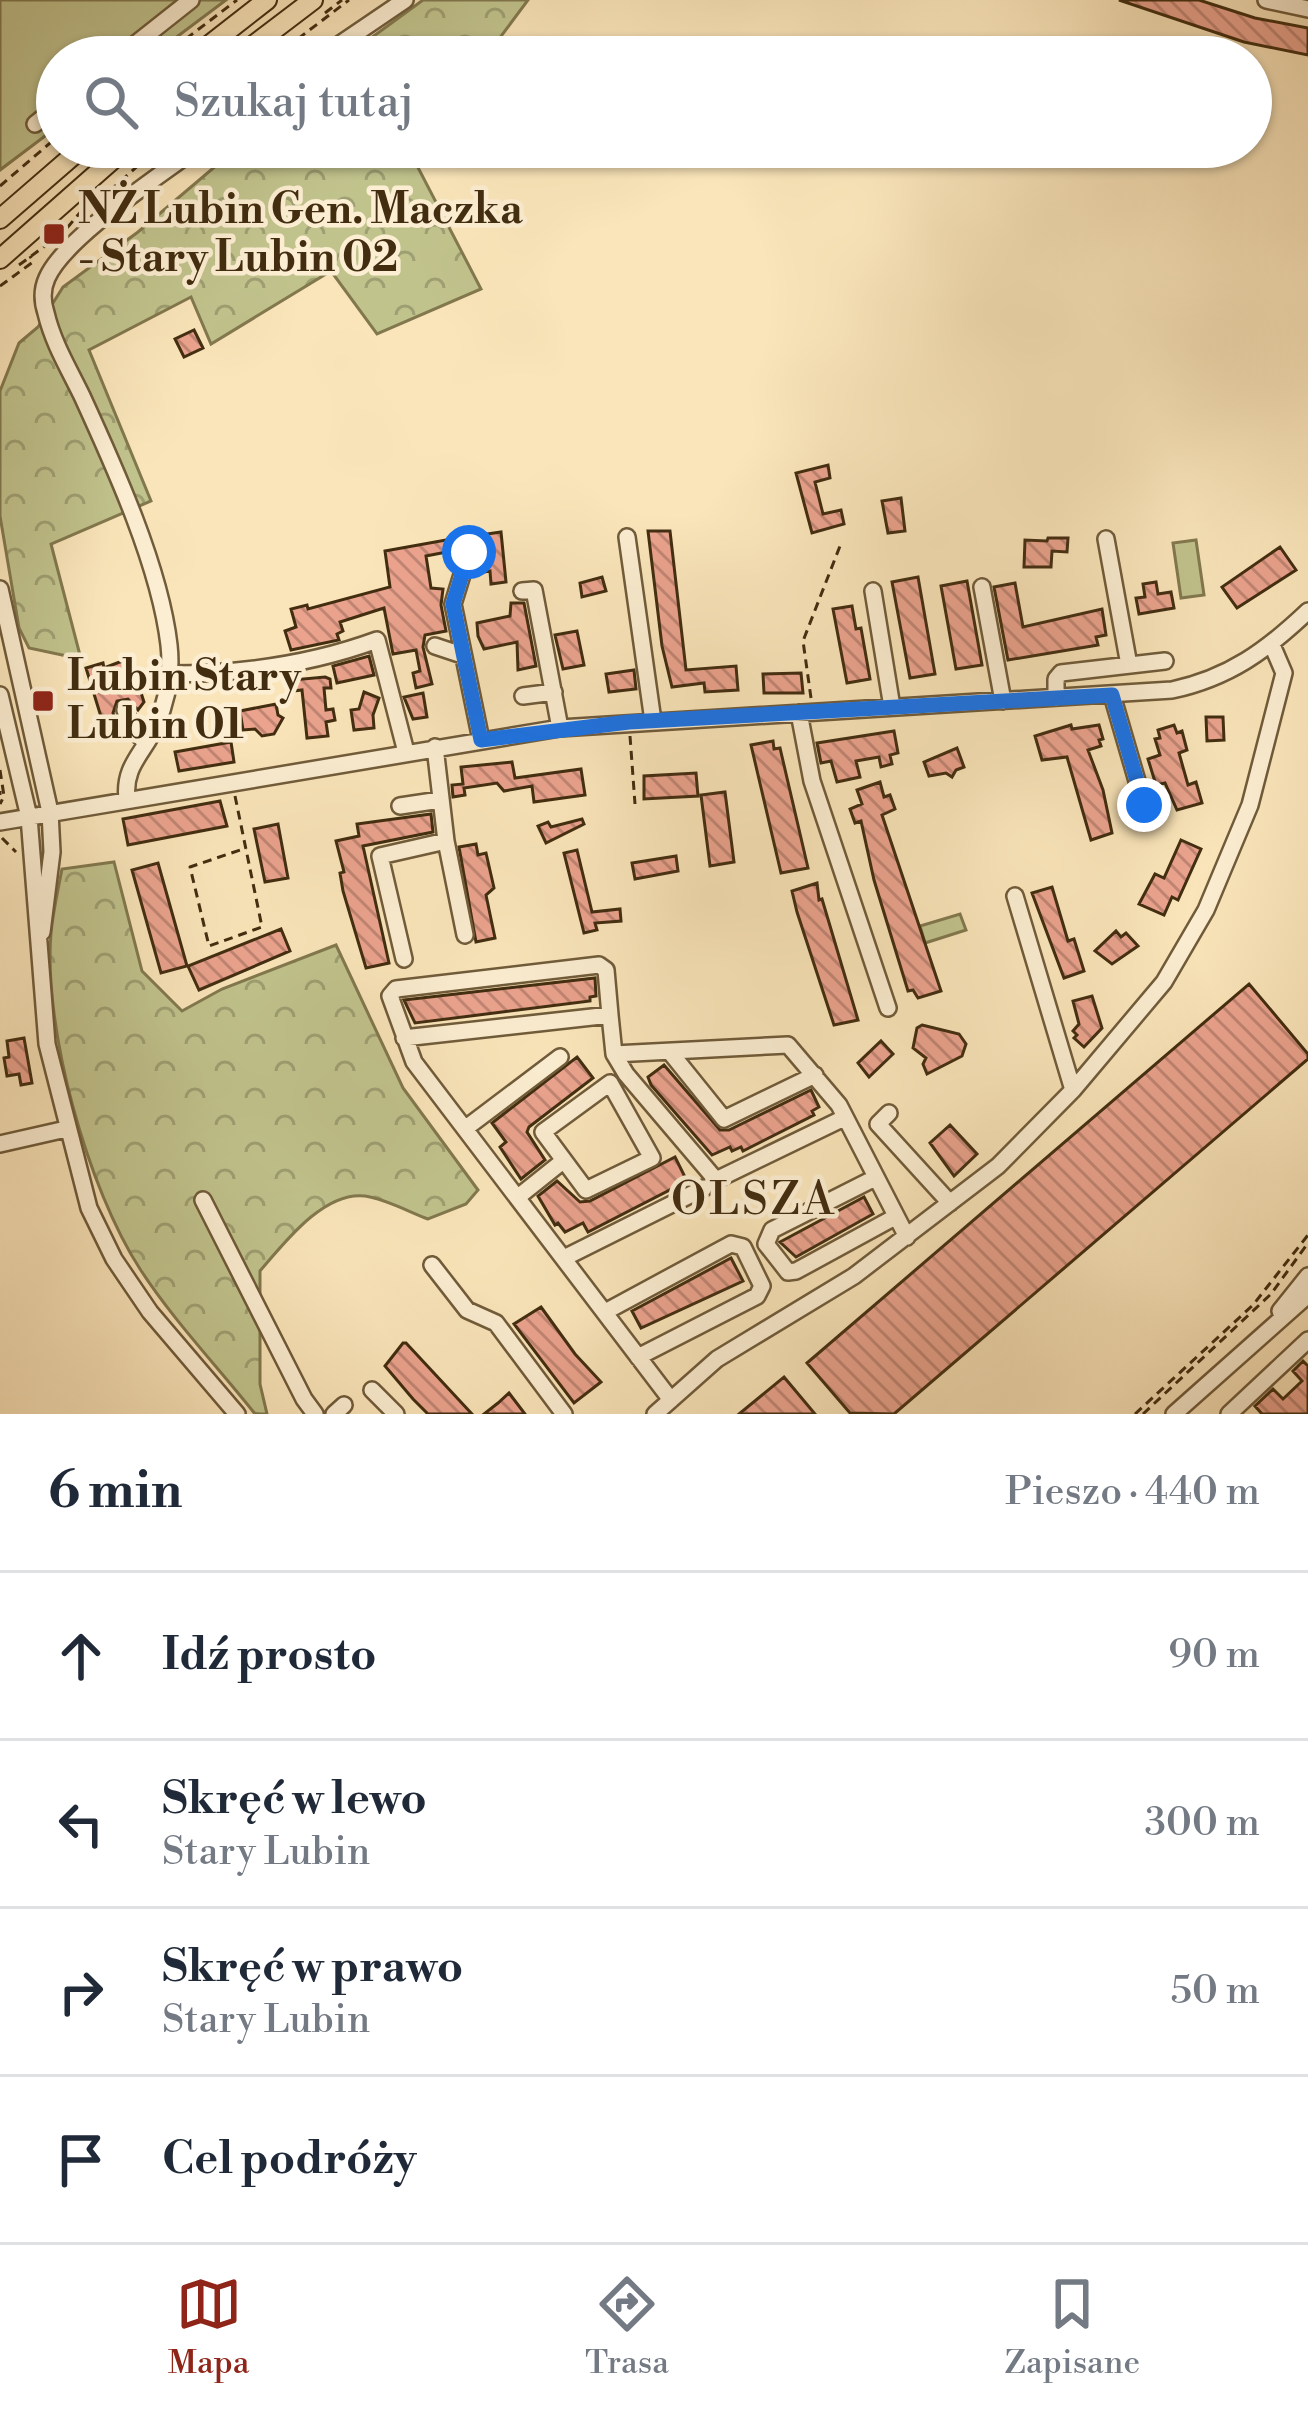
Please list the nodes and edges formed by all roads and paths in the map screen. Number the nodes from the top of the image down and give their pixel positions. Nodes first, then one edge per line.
1 (191, 0) edge
2 (237, 0) edge
3 (267, 0) edge
4 (313, 0) edge
5 (349, 0) edge
6 (405, 0) edge
7 (1266, 0) edge
8 (1308, 9) edge
9 (146, 36) edge
10 (190, 36) edge
11 (221, 36) edge
12 (266, 36) edge
13 (302, 36) edge
14 (353, 36) edge
15 (36, 155) edge
16 (59, 168) edge
17 (103, 168) edge
18 (133, 168) edge
19 (171, 168) edge
20 (0, 187) edge
21 (0, 219) edge
22 (0, 259) edge
23 (0, 283) edge
24 (628, 537) dead end
25 (1106, 539) dead end
26 (469, 540) dead end
27 (840, 546) dead end
28 (982, 587) dead end
29 (0, 589) edge
30 (522, 591) dead end
31 (874, 591) dead end
32 (1308, 610) edge
33 (1272, 645) junction
34 (435, 646) dead end
35 (462, 655) junction
36 (1165, 661) dead end
37 (1129, 665) junction
38 (170, 674) junction
39 (554, 692) junction
40 (0, 695) edge
41 (1112, 695) junction
42 (523, 696) dead end
43 (1056, 698) junction
44 (1003, 701) junction
45 (892, 707) junction
46 (125, 710) dead end
47 (806, 712) junction
48 (653, 721) junction
49 (629, 722) junction
50 (560, 728) junction
51 (481, 740) junction
52 (146, 743) junction
53 (435, 747) junction
54 (406, 752) junction
55 (0, 770) edge
56 (232, 782) junction
57 (127, 799) junction
58 (440, 800) junction
59 (0, 804) edge
60 (635, 804) dead end
61 (1144, 805) dead end
62 (400, 806) dead end
63 (50, 812) junction
64 (29, 817) junction
65 (0, 822) edge
66 (446, 841) junction
67 (246, 848) junction
68 (1015, 896) dead end
69 (466, 935) dead end
70 (404, 959) dead end
71 (38, 964) junction
72 (888, 1008) dead end
73 (610, 1016) junction
74 (404, 1039) junction
75 (670, 1052) junction
76 (614, 1054) junction
77 (560, 1057) dead end
78 (814, 1075) junction
79 (1072, 1090) junction
80 (889, 1113) dead end
81 (844, 1118) junction
82 (466, 1128) junction
83 (66, 1129) junction
84 (0, 1144) edge
85 (563, 1160) junction
86 (874, 1178) junction
87 (704, 1188) dead end
88 (518, 1197) junction
89 (202, 1200) dead end
90 (950, 1203) junction
91 (895, 1217) junction
92 (1308, 1235) edge
93 (907, 1237) junction
94 (1308, 1243) edge
95 (564, 1258) junction
96 (432, 1265) dead end
97 (1308, 1276) edge
98 (1303, 1299) edge
99 (605, 1312) junction
100 (1308, 1340) edge
101 (638, 1357) junction
102 (372, 1390) dead end
103 (671, 1400) junction
104 (237, 1414) edge
105 (316, 1414) edge
106 (396, 1414) edge
107 (564, 1414) edge
108 (655, 1414) edge
109 (1135, 1414) edge
110 (1142, 1414) edge
111 (1174, 1414) edge
112 (1229, 1414) edge

1 - 9 street
2 - 10 path
3 - 11 main road
4 - 12 main road
5 - 13 path
6 - 14 street
7 - 8 street
15 - 20 path
16 - 21 main road
17 - 22 main road
18 - 23 path
19 - 38 street
24 - 48 street
25 - 37 street
26 - 35 street
27 - 47 path
28 - 44 street
29 - 63 street
30 - 39 street
31 - 45 street
32 - 33 street
33 - 41 street
33 - 79 street
34 - 35 street
35 - 51 street
36 - 37 street
37 - 43 street
38 - 52 street
38 - 54 street
39 - 42 street
39 - 50 street
40 - 64 street
41 - 43 street
41 - 61 street
43 - 44 street
44 - 45 street
45 - 47 street
46 - 52 street
47 - 48 street
47 - 72 street
48 - 49 street
49 - 50 street
49 - 60 path
50 - 51 street
51 - 53 street
52 - 57 street
53 - 54 street
53 - 58 street
54 - 56 street
55 - 59 path
56 - 57 street
56 - 67 path
57 - 63 street
58 - 62 street
58 - 66 street
63 - 64 street
63 - 71 street
64 - 65 street
64 - 71 street
66 - 69 street
66 - 70 street
67 - 67 path
68 - 79 street
71 - 83 street
73 - 74 street
73 - 74 street
73 - 76 street
74 - 82 street
75 - 76 street
75 - 78 street
75 - 78 street
76 - 81 street
77 - 82 street
78 - 81 street
79 - 90 street
80 - 90 street
81 - 86 street
82 - 88 street
83 - 84 street
83 - 104 street
85 - 85 street
85 - 88 street
86 - 91 street
86 - 91 street
87 - 95 street
88 - 95 street
89 - 105 street
90 - 93 street
91 - 93 street
92 - 109 path
93 - 103 street
94 - 110 path
95 - 99 street
96 - 107 street
97 - 98 street
98 - 111 street
99 - 101 street
99 - 101 street
100 - 112 street
101 - 103 street
102 - 106 street
103 - 108 street

